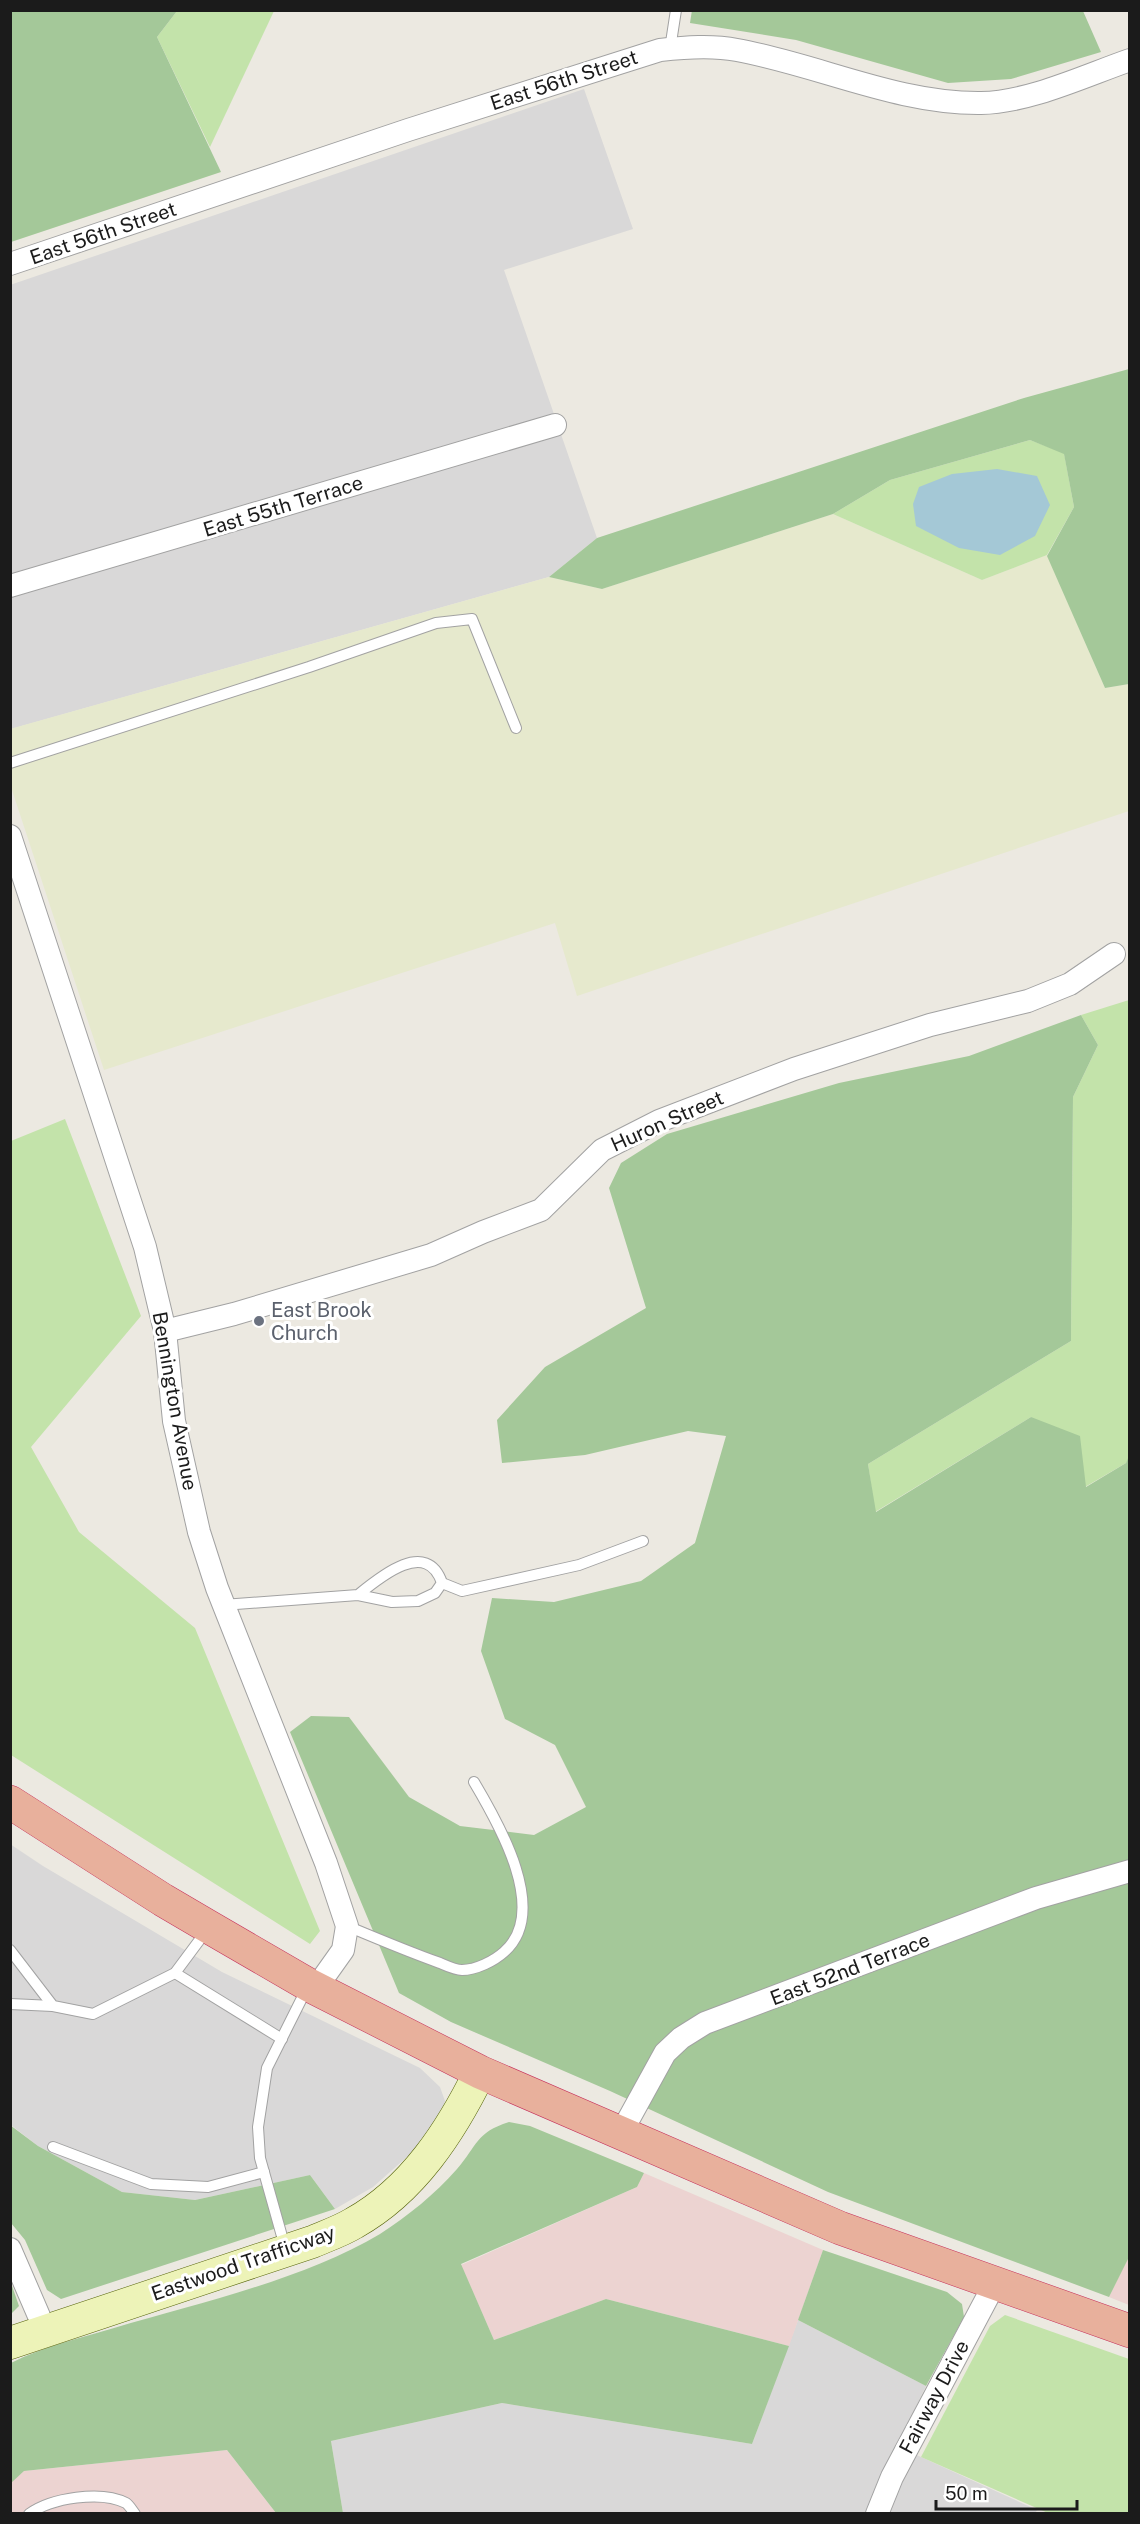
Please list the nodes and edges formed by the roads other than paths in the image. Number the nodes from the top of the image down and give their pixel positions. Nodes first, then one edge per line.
1 (676, 10) edge
2 (670, 49) junction
3 (1130, 60) edge
4 (10, 264) edge
5 (555, 425) dead end
6 (10, 586) edge
7 (516, 728) dead end
8 (10, 763) edge
9 (10, 836) edge
10 (1114, 954) dead end
11 (165, 1331) junction
12 (643, 1541) dead end
13 (442, 1584) junction
14 (358, 1595) junction
15 (224, 1605) junction
16 (474, 1782) dead end
17 (10, 1802) edge
18 (1130, 1871) edge
19 (347, 1926) junction
20 (209, 1927) junction
21 (10, 1950) edge
22 (175, 1973) junction
23 (312, 1986) junction
24 (10, 2004) edge
25 (53, 2006) junction
26 (282, 2039) junction
27 (480, 2072) junction
28 (621, 2133) junction
29 (53, 2147) dead end
30 (264, 2172) junction
31 (10, 2249) edge
32 (286, 2250) junction
33 (995, 2283) junction
34 (45, 2330) junction
35 (1130, 2331) edge
36 (10, 2343) edge
37 (29, 2514) edge
38 (135, 2514) edge
39 (877, 2514) edge

1 - 2 lane
2 - 3 street, East 56th Street
2 - 4 street, East 56th Street
5 - 6 street, East 55th Terrace
7 - 8 lane
9 - 11 street, Bennington Avenue
10 - 11 street, Huron Street
11 - 15 street, Bennington Avenue
12 - 13 lane
13 - 14 lane
13 - 14 lane
14 - 15 lane
15 - 19 street, Bennington Avenue
16 - 19 lane
17 - 20 highway
18 - 28 street, East 52nd Terrace
19 - 23 street
20 - 22 lane
20 - 23 highway
21 - 25 lane
22 - 25 lane
22 - 26 lane
23 - 26 lane
23 - 27 highway
24 - 25 lane
26 - 30 lane
27 - 28 highway
27 - 32 main road, Eastwood Trafficway
28 - 33 highway
29 - 30 lane
30 - 32 lane
31 - 34 street
32 - 34 main road, Eastwood Trafficway
33 - 35 highway
33 - 39 street, Fairway Drive
34 - 36 main road, Eastwood Trafficway
37 - 38 lane

